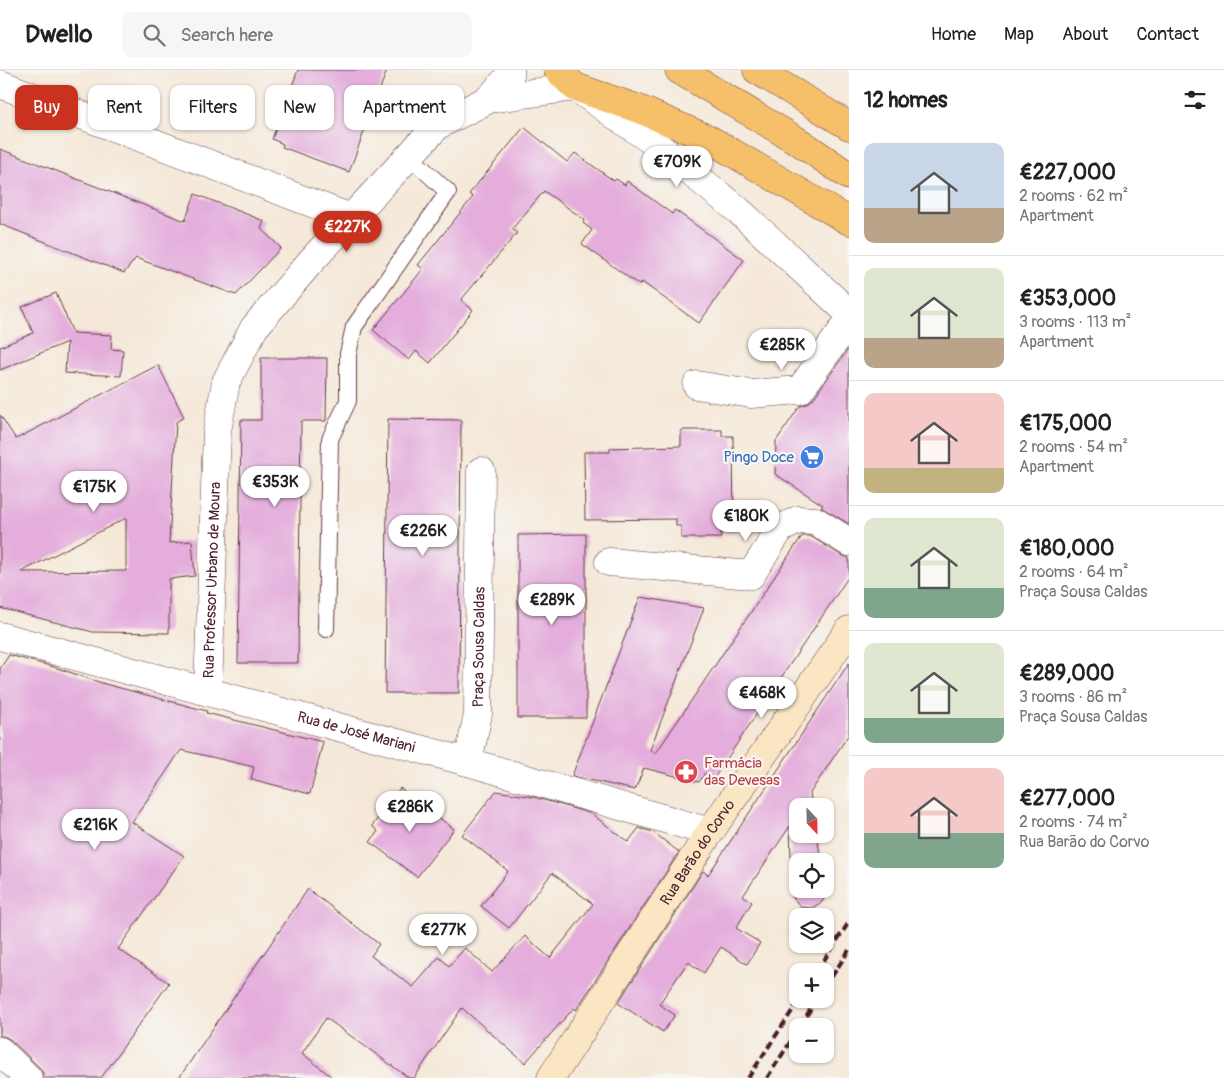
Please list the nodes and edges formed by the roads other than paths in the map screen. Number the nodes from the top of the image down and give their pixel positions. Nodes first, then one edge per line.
1 (510, 70) edge
2 (679, 70) edge
3 (757, 70) edge
4 (567, 78) edge
5 (0, 84) edge
6 (489, 99) junction
7 (849, 126) edge
8 (409, 156) junction
9 (849, 176) edge
10 (351, 218) junction
11 (849, 221) edge
12 (849, 313) edge
13 (849, 320) edge
14 (697, 385) dead end
15 (481, 471) dead end
16 (849, 542) edge
17 (609, 562) dead end
18 (326, 629) dead end
19 (849, 630) edge
20 (0, 636) edge
21 (208, 691) junction
22 (468, 762) junction
23 (710, 832) junction
24 (0, 1051) edge
25 (28, 1078) edge
26 (551, 1078) edge

1 - 6 street, Rua Professor Urbano de Moura
2 - 9 main road
3 - 7 main road
4 - 6 street, Rua Professor Urbano de Moura
4 - 11 main road
4 - 12 street
5 - 10 street
6 - 8 street, Rua Professor Urbano de Moura
8 - 10 street, Rua Professor Urbano de Moura
8 - 18 lane
10 - 21 street, Rua Professor Urbano de Moura
13 - 14 street
15 - 22 street, Praça Sousa Caldas
16 - 17 street
19 - 23 main road, Rua Barão do Corvo
20 - 21 street, Rua de José Mariani
21 - 22 street, Rua de José Mariani
22 - 23 street, Rua de José Mariani
23 - 26 main road, Rua Barão do Corvo
24 - 25 street

